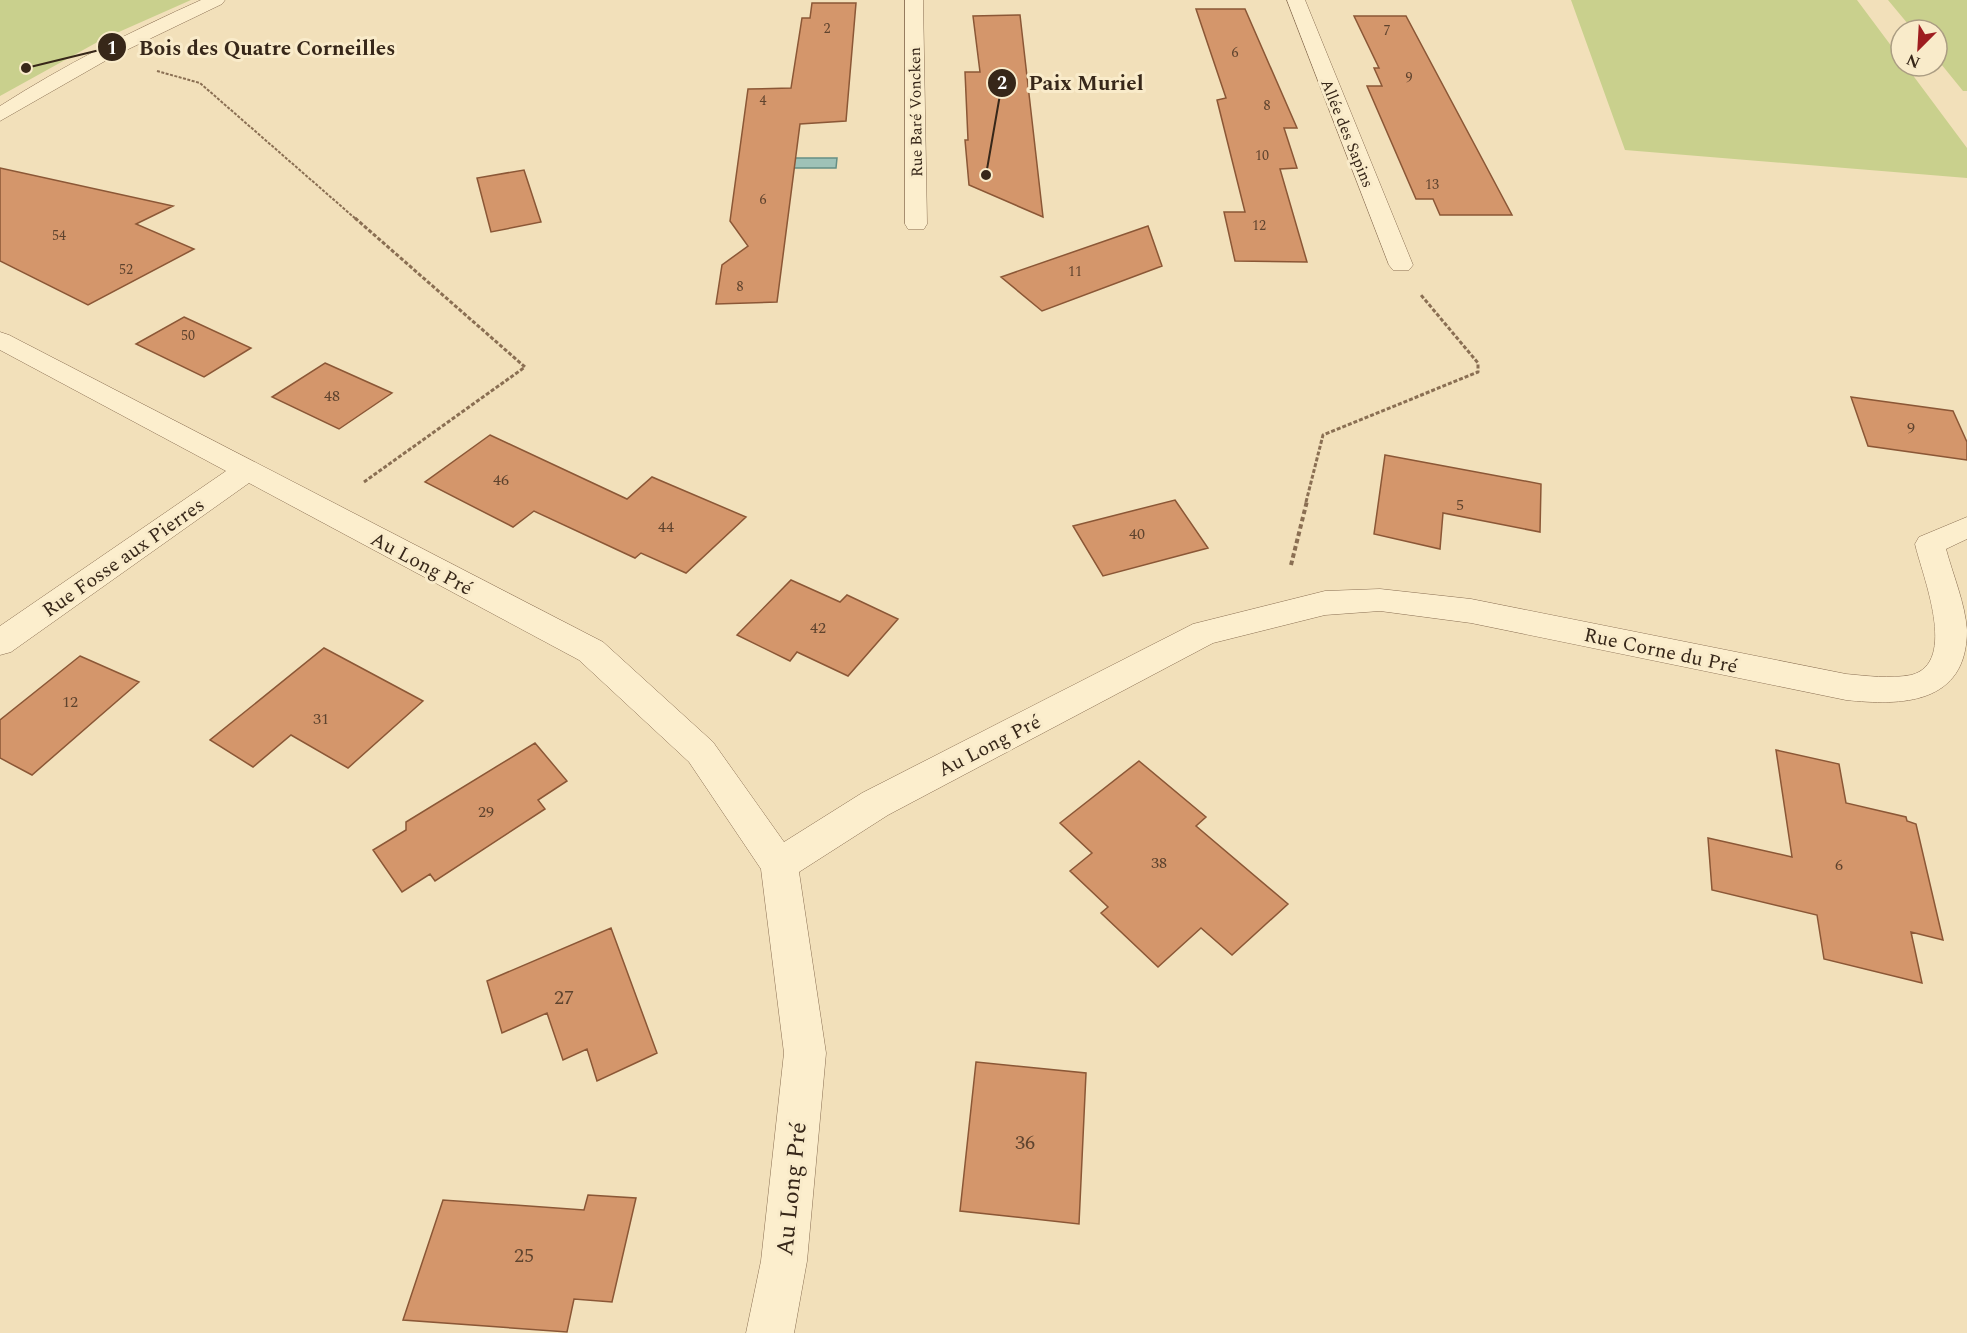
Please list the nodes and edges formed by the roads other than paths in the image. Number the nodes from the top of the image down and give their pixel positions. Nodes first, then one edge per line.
1 (216, 0) edge
2 (914, 0) edge
3 (1296, 0) edge
4 (0, 115) edge
5 (916, 224) dead end
6 (1401, 265) road end
7 (0, 340) edge
8 (246, 471) junction
9 (1967, 527) edge
10 (1204, 633) joint
11 (0, 643) edge
12 (779, 865) junction
13 (770, 1333) edge

1 - 4 street
2 - 5 street, Rue Baré Voncken
3 - 6 street, Allée des Sapins
7 - 8 street, Au Long Pré
8 - 11 street, Rue Fosse aux Pierres
8 - 12 street, Au Long Pré
9 - 10 street, Rue Corne du Pré
10 - 12 street, Au Long Pré
12 - 13 street, Au Long Pré

